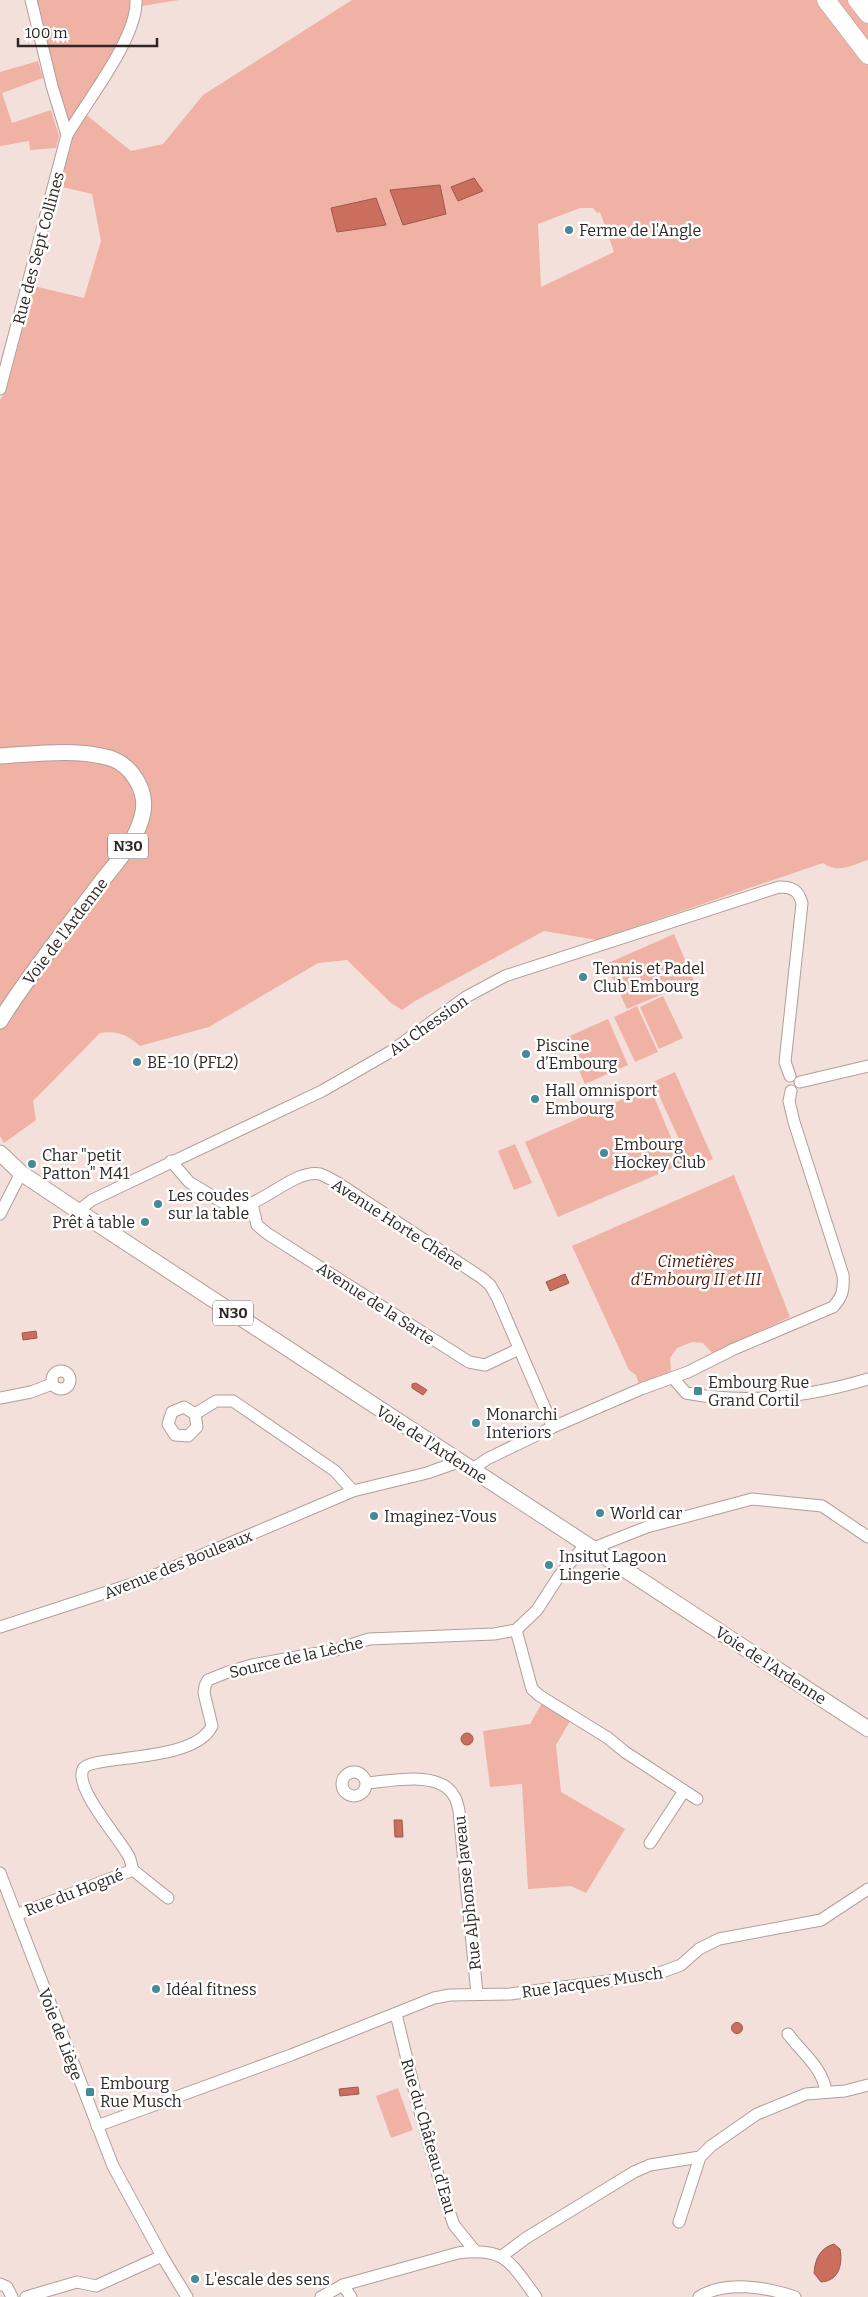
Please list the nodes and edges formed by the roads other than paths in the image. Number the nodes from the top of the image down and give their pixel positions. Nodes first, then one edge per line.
1 (31, 0) edge
2 (136, 0) edge
3 (826, 0) edge
4 (857, 0) edge
5 (868, 14) edge
6 (868, 55) edge
7 (67, 135) junction
8 (0, 389) edge
9 (0, 756) edge
10 (0, 1021) edge
11 (868, 1066) edge
12 (790, 1076) junction
13 (800, 1082) junction
14 (791, 1091) junction
15 (0, 1153) edge
16 (171, 1161) junction
17 (21, 1173) junction
18 (252, 1204) junction
19 (78, 1211) junction
20 (0, 1214) edge
21 (519, 1349) junction
22 (673, 1378) junction
23 (868, 1379) edge
24 (52, 1384) dead end
25 (0, 1398) edge
26 (195, 1414) dead end
27 (553, 1427) junction
28 (465, 1466) junction
29 (353, 1491) junction
30 (868, 1537) edge
31 (588, 1547) junction
32 (0, 1627) edge
33 (516, 1630) junction
34 (868, 1729) edge
35 (82, 1771) joint
36 (367, 1783) dead end
37 (684, 1791) junction
38 (697, 1799) dead end
39 (650, 1843) dead end
40 (132, 1870) junction
41 (0, 1873) edge
42 (868, 1889) edge
43 (168, 1898) dead end
44 (16, 1915) junction
45 (477, 1994) junction
46 (396, 2014) junction
47 (788, 2034) dead end
48 (868, 2085) edge
49 (826, 2091) junction
50 (97, 2126) junction
51 (700, 2157) junction
52 (679, 2222) dead end
53 (475, 2251) junction
54 (162, 2256) junction
55 (502, 2256) junction
56 (0, 2284) edge
57 (343, 2285) junction
58 (12, 2297) edge
59 (26, 2297) edge
60 (187, 2297) edge
61 (321, 2297) edge
62 (351, 2297) edge
63 (536, 2297) edge
64 (699, 2297) edge
65 (795, 2297) edge

1 - 7 street
2 - 7 street, Rue des Sept Collines
3 - 6 highway
4 - 5 highway
7 - 8 street, Rue des Sept Collines
9 - 10 main road, Voie de l'Ardenne / N30
11 - 13 street
12 - 13 street
12 - 14 street
12 - 16 street, Au Chession
13 - 14 street
14 - 22 street, Avenue des Bouleaux
15 - 17 main road, Voie de l'Ardenne / N30
16 - 18 street, Avenue Horte Chêne
16 - 19 street, Au Chession
17 - 19 main road, Voie de l'Ardenne / N30
17 - 20 street
18 - 21 street, Avenue de la Sarte
18 - 21 street, Avenue Horte Chêne
19 - 28 main road, Voie de l'Ardenne / N30
21 - 27 street, Avenue Horte Chêne
22 - 23 street
22 - 27 street, Avenue des Bouleaux
24 - 25 street
26 - 29 street
27 - 28 street, Avenue des Bouleaux
28 - 29 street, Avenue des Bouleaux
28 - 31 main road, Voie de l'Ardenne / N30
29 - 32 street, Avenue des Bouleaux
30 - 31 street
31 - 33 street
31 - 34 main road, Voie de l'Ardenne / N30
33 - 35 street, Source de la Lèche
33 - 37 street
35 - 40 street, Rue du Hogné
36 - 45 street, Rue Alphonse Javeau
37 - 38 street
37 - 39 street
40 - 43 street, Rue du Hogné
40 - 44 street, Rue du Hogné
41 - 44 street, Voie de Liège
42 - 45 street, Rue Jacques Musch
44 - 50 street, Voie de Liège
45 - 46 street, Rue Jacques Musch
46 - 50 street, Rue Jacques Musch
46 - 53 street, Rue du Château d'Eau
47 - 49 street
48 - 49 street
49 - 51 street
50 - 54 street, Voie de Liège
51 - 52 street
51 - 55 street
53 - 55 street
53 - 57 street
54 - 59 street
54 - 60 street, Voie de Liège
55 - 63 street
56 - 58 street
57 - 61 street
57 - 62 street
64 - 65 street

